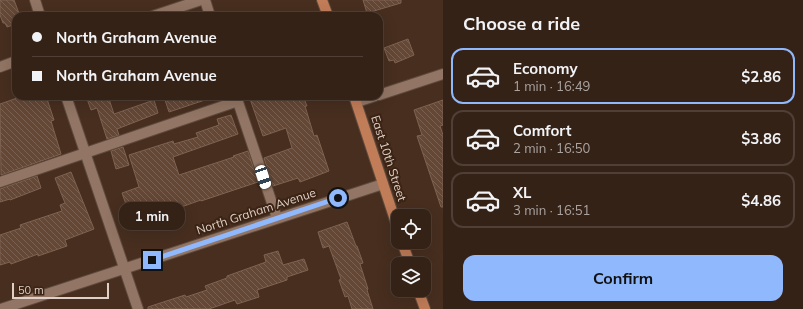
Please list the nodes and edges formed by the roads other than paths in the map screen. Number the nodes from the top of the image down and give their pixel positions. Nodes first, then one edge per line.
1 (35, 0) edge
2 (201, 0) edge
3 (205, 0) edge
4 (322, 0) edge
5 (39, 12) edge
6 (165, 12) edge
7 (209, 12) edge
8 (326, 12) edge
9 (12, 62) edge
10 (0, 66) edge
11 (443, 74) edge
12 (383, 94) edge
13 (67, 100) edge
14 (234, 100) edge
15 (237, 100) edge
16 (356, 100) edge
17 (85, 154) junction
18 (0, 182) edge
19 (383, 184) junction
20 (391, 209) edge
21 (277, 218) junction
22 (124, 269) junction
23 (421, 297) edge
24 (1, 309) edge
25 (138, 309) edge
26 (425, 309) edge

1 - 5 street
2 - 6 street
3 - 7 street
4 - 8 main road
9 - 10 street
11 - 12 street
13 - 17 street
14 - 17 street
15 - 21 street
16 - 19 main road, East 10th Street
17 - 18 street
17 - 22 street
19 - 20 main road, East 10th Street
19 - 21 street, North Graham Avenue
21 - 22 street, North Graham Avenue
22 - 24 street, North Graham Avenue
22 - 25 street
23 - 26 main road

